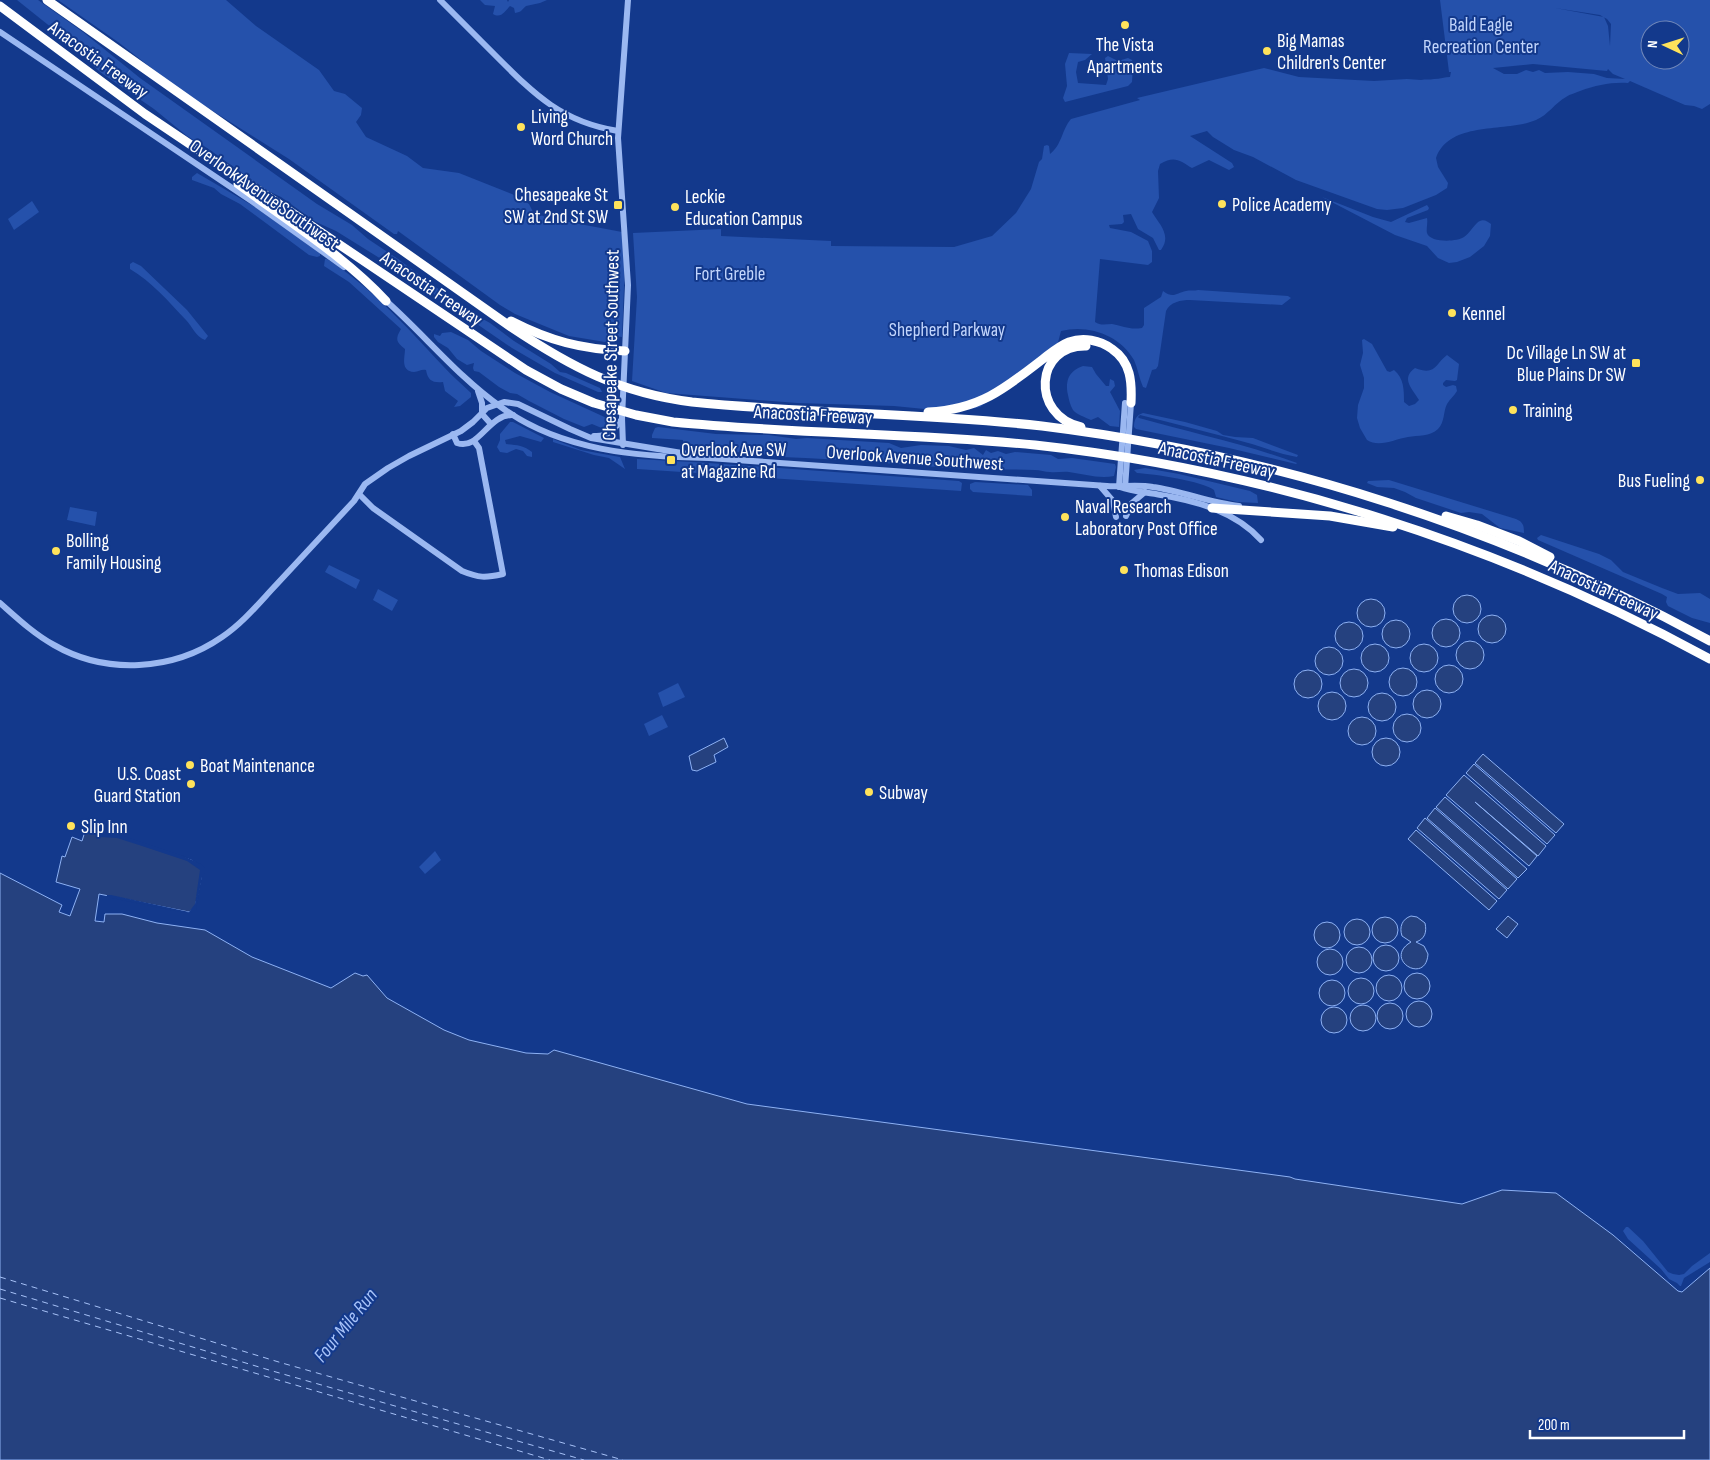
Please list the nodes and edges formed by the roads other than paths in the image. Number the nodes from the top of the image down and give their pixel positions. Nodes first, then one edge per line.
1 (47, 0) edge
2 (53, 0) edge
3 (440, 0) edge
4 (628, 0) edge
5 (0, 6) edge
6 (0, 14) edge
7 (74, 19) junction
8 (0, 32) edge
9 (47, 41) junction
10 (618, 131) junction
11 (191, 146) junction
12 (450, 284) junction
13 (386, 301) junction
14 (625, 351) junction
15 (477, 388) junction
16 (1128, 403) junction
17 (496, 404) junction
18 (816, 410) junction
19 (482, 414) junction
20 (514, 416) junction
21 (622, 418) junction
22 (491, 424) junction
23 (453, 434) junction
24 (1113, 435) junction
25 (586, 436) junction
26 (474, 441) junction
27 (622, 444) junction
28 (624, 452) junction
29 (709, 458) junction
30 (1100, 486) junction
31 (1123, 487) junction
32 (1145, 492) junction
33 (360, 494) junction
34 (1212, 508) junction
35 (1260, 511) junction
36 (1126, 516) dead end
37 (1116, 517) dead end
38 (1261, 540) dead end
39 (1535, 575) junction
40 (0, 603) edge
41 (1710, 642) edge
42 (1710, 659) edge

1 - 7 highway, Anacostia Freeway
2 - 7 highway
3 - 10 street
4 - 10 street, Chesapeake Street Southwest
5 - 9 highway, Anacostia Freeway
6 - 9 highway
7 - 12 highway, Anacostia Freeway
8 - 13 street, Overlook Avenue Southwest
9 - 11 highway, Anacostia Freeway
10 - 14 street, Chesapeake Street Southwest
11 - 13 highway
11 - 39 highway, Anacostia Freeway
12 - 14 highway
12 - 18 highway, Anacostia Freeway
13 - 15 street, Overlook Avenue Southwest
14 - 21 street, Chesapeake Street Southwest
15 - 17 street, Overlook Avenue Southwest
15 - 19 street
16 - 18 highway
16 - 24 highway
16 - 31 street
17 - 19 street
17 - 20 street, Overlook Avenue Southwest
17 - 25 street, Overlook Avenue Southwest
18 - 24 highway, Anacostia Freeway
19 - 22 street
19 - 23 street
20 - 22 street
20 - 28 street, Overlook Avenue Southwest
21 - 25 street
21 - 27 street, Chesapeake Street Southwest
22 - 26 street
23 - 26 street
23 - 33 street
24 - 41 highway, Anacostia Freeway
25 - 27 street, Overlook Avenue Southwest
26 - 33 street
27 - 28 street, Chesapeake Street Southwest
27 - 29 street, Overlook Avenue Southwest
28 - 29 street, Overlook Avenue Southwest
29 - 30 street, Overlook Avenue Southwest
30 - 31 street, Overlook Avenue Southwest
30 - 37 street
31 - 32 street
31 - 35 street
32 - 34 street
32 - 36 street
33 - 40 street
34 - 35 highway
34 - 38 street
35 - 39 highway
39 - 42 highway, Anacostia Freeway

